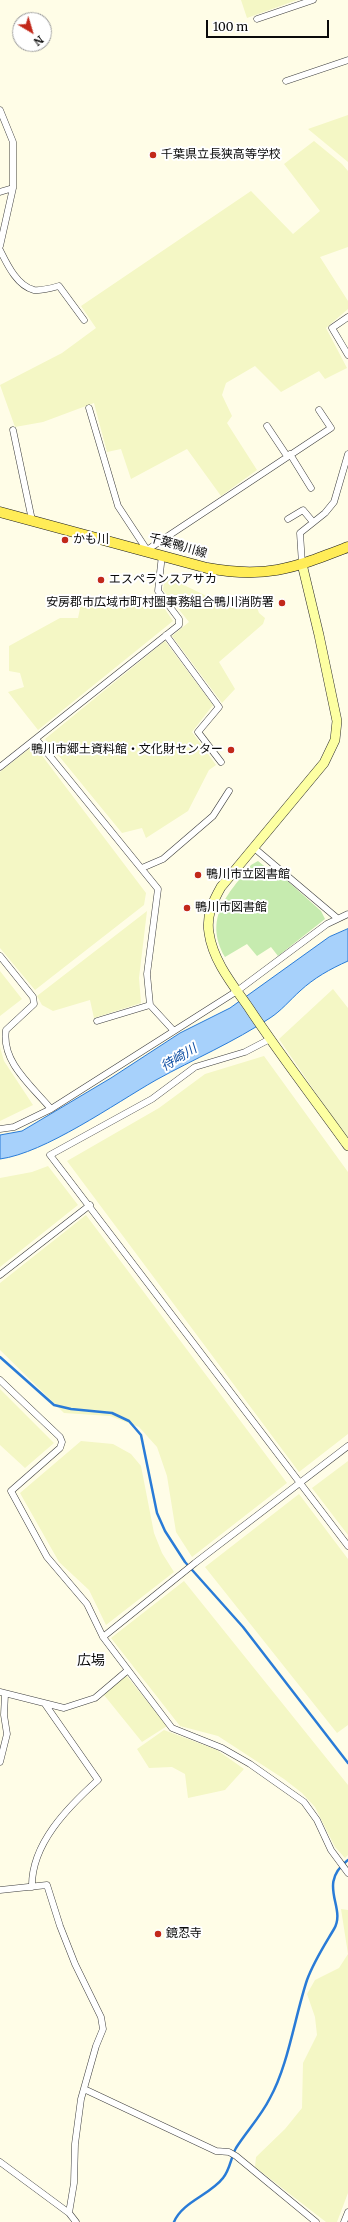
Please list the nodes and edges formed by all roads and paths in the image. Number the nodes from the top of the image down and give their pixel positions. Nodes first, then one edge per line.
1 (313, 0) edge
2 (257, 19) dead end
3 (348, 60) edge
4 (286, 81) dead end
5 (0, 110) edge
6 (13, 188) junction
7 (0, 192) edge
8 (0, 246) edge
9 (0, 250) edge
10 (348, 317) edge
11 (84, 320) dead end
12 (348, 355) edge
13 (89, 408) dead end
14 (319, 410) dead end
15 (268, 426) dead end
16 (13, 430) dead end
17 (348, 454) edge
18 (288, 455) junction
19 (311, 488) dead end
20 (0, 512) edge
21 (288, 519) dead end
22 (32, 520) junction
23 (313, 522) junction
24 (348, 547) edge
25 (147, 550) junction
26 (162, 555) junction
27 (302, 564) junction
28 (166, 635) junction
29 (36, 739) junction
30 (220, 762) dead end
31 (0, 767) edge
32 (229, 790) dead end
33 (253, 847) junction
34 (142, 868) junction
35 (348, 914) edge
36 (337, 918) junction
37 (0, 956) edge
38 (238, 992) junction
39 (150, 1005) junction
40 (97, 1021) dead end
41 (173, 1030) junction
42 (269, 1037) junction
43 (51, 1109) junction
44 (0, 1129) edge
45 (348, 1146) edge
46 (90, 1205) junction
47 (0, 1275) edge
48 (0, 1380) edge
49 (348, 1446) edge
50 (300, 1483) junction
51 (348, 1546) edge
52 (103, 1637) junction
53 (128, 1670) junction
54 (2, 1693) edge
55 (45, 1704) junction
56 (0, 1762) edge
57 (347, 1872) edge
58 (32, 1888) junction
59 (0, 1890) edge
60 (84, 2089) junction
61 (0, 2162) edge
62 (348, 2212) edge
63 (70, 2213) junction
64 (76, 2222) edge
65 (316, 2222) edge
66 (344, 2222) edge

1 - 2 street
3 - 4 street
5 - 6 street
6 - 7 street
6 - 8 street
9 - 11 street
10 - 12 street
13 - 25 street
14 - 18 street
15 - 18 street
16 - 22 street
17 - 23 street
18 - 19 street
18 - 25 street
20 - 22 main road, 千葉鴨川線
21 - 23 street
22 - 25 main road, 千葉鴨川線
23 - 27 street
24 - 27 main road, 千葉鴨川線
25 - 26 main road, 千葉鴨川線
26 - 27 main road, 千葉鴨川線
26 - 28 street
27 - 33 street
28 - 29 street
28 - 30 street
29 - 31 street
29 - 34 street
32 - 34 street
33 - 36 street
33 - 38 street
34 - 39 street
35 - 36 street
36 - 38 street
37 - 43 street
38 - 41 street
38 - 42 street
39 - 40 street
39 - 41 street
41 - 43 street
42 - 45 street
42 - 46 street
43 - 44 street
46 - 47 street
46 - 50 street
48 - 52 street
49 - 50 street
50 - 51 street
50 - 52 street
52 - 53 street
53 - 55 street
53 - 57 street
54 - 55 street
54 - 56 street
55 - 58 street
58 - 59 street
58 - 60 street
60 - 63 street
60 - 65 street
61 - 63 street
62 - 66 street
63 - 64 street

